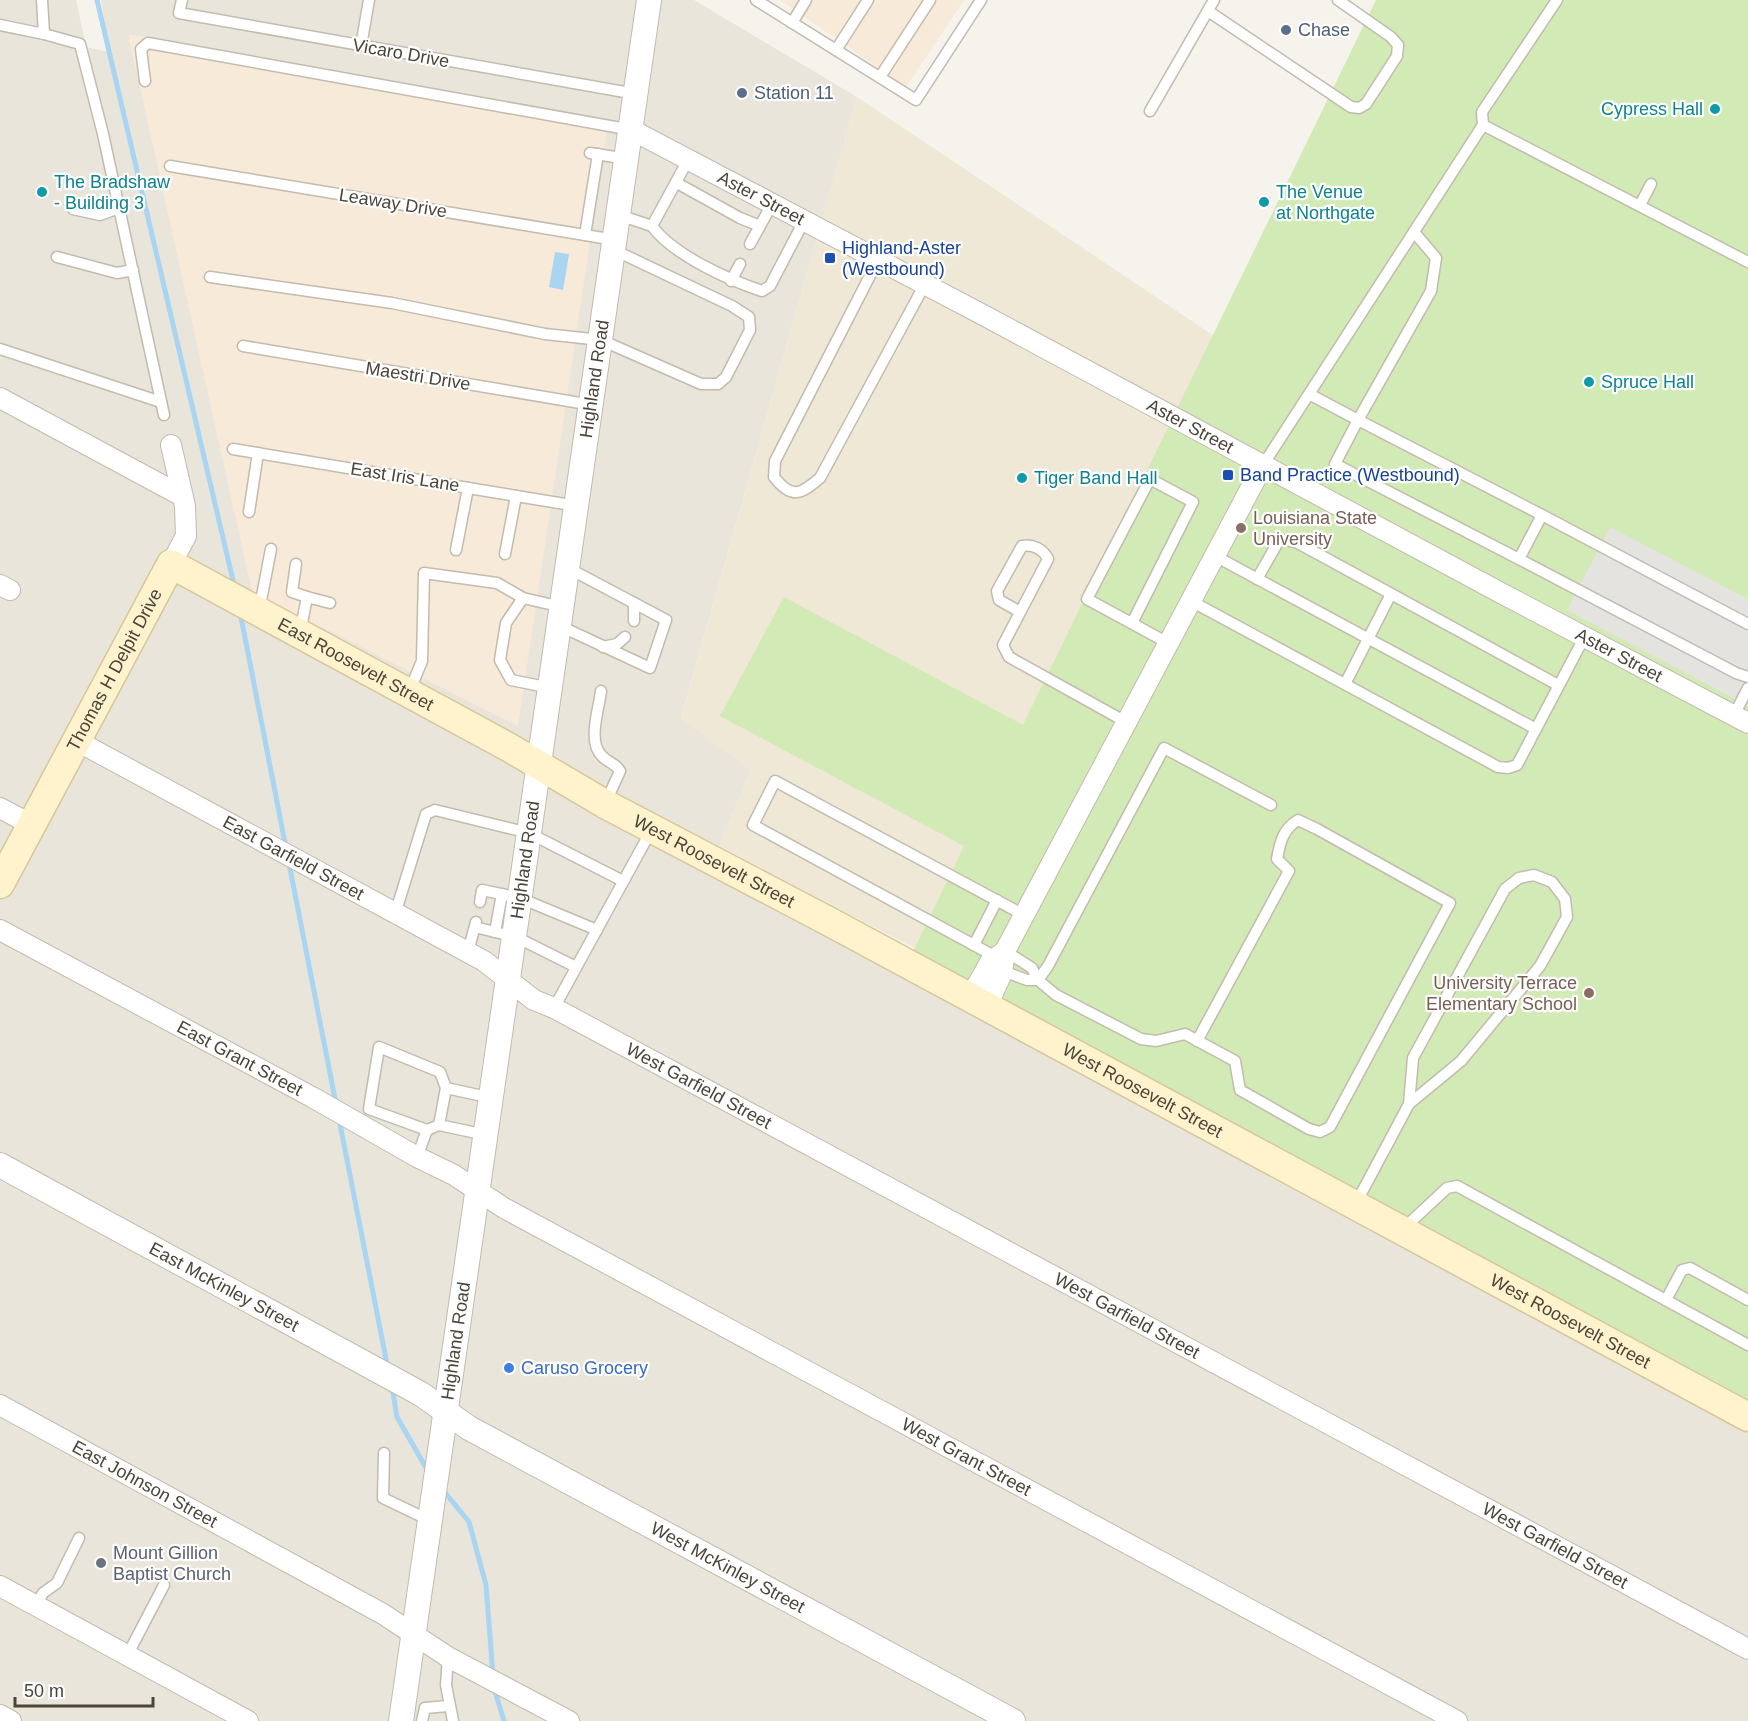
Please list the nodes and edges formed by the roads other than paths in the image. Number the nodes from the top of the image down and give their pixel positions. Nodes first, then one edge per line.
1 (42, 0) edge
2 (182, 0) edge
3 (369, 0) edge
4 (649, 0) edge
5 (756, 0) edge
6 (806, 0) edge
7 (868, 0) edge
8 (930, 0) edge
9 (981, 0) edge
10 (1214, 0) edge
11 (1338, 0) edge
12 (1557, 0) edge
13 (1208, 11) junction
14 (792, 23) junction
15 (0, 25) edge
16 (44, 34) junction
17 (361, 46) junction
18 (836, 50) junction
19 (880, 77) junction
20 (145, 81) dead end
21 (636, 94) junction
22 (1150, 111) dead end
23 (1483, 125) junction
24 (632, 130) junction
25 (627, 159) junction
26 (688, 160) junction
27 (170, 166) dead end
28 (677, 183) junction
29 (1651, 184) dead end
30 (772, 204) junction
31 (1640, 205) junction
32 (119, 208) junction
33 (73, 209) dead end
34 (619, 215) junction
35 (804, 221) junction
36 (652, 226) junction
37 (760, 226) junction
38 (1414, 232) junction
39 (585, 235) junction
40 (750, 244) dead end
41 (615, 245) junction
42 (57, 257) dead end
43 (878, 260) junction
44 (1748, 262) edge
45 (740, 264) dead end
46 (133, 270) junction
47 (210, 277) dead end
48 (731, 280) junction
49 (925, 284) junction
50 (601, 340) junction
51 (243, 346) dead end
52 (0, 349) edge
53 (1309, 394) junction
54 (0, 398) edge
55 (161, 402) junction
56 (592, 405) junction
57 (164, 416) dead end
58 (1358, 420) junction
59 (171, 445) dead end
60 (233, 449) dead end
61 (258, 453) junction
62 (1263, 465) junction
63 (468, 488) junction
64 (182, 496) junction
65 (516, 496) junction
66 (578, 506) junction
67 (249, 512) dead end
68 (1542, 515) junction
69 (271, 549) dead end
70 (456, 550) dead end
71 (505, 554) dead end
72 (1215, 556) junction
73 (1519, 559) junction
74 (171, 564) junction
75 (296, 564) dead end
76 (568, 568) junction
77 (1257, 579) junction
78 (1392, 594) junction
79 (307, 597) junction
80 (523, 598) junction
81 (1191, 601) junction
82 (330, 603) dead end
83 (634, 603) junction
84 (259, 611) junction
85 (1020, 612) junction
86 (561, 617) junction
87 (634, 621) dead end
88 (1132, 623) junction
89 (1748, 624) edge
90 (300, 634) junction
91 (1585, 636) junction
92 (625, 637) dead end
93 (1369, 639) junction
94 (1168, 643) junction
95 (603, 647) junction
96 (1748, 676) edge
97 (1345, 684) junction
98 (1558, 686) junction
99 (551, 688) junction
100 (1748, 688) edge
101 (601, 691) dead end
102 (409, 694) junction
103 (1741, 719) edge
104 (1126, 722) junction
105 (1536, 729) junction
106 (77, 741) junction
107 (539, 766) junction
108 (605, 804) junction
109 (1271, 805) dead end
110 (0, 808) edge
111 (32, 825) junction
112 (652, 828) junction
113 (530, 833) junction
114 (623, 881) junction
115 (0, 884) edge
116 (511, 896) junction
117 (997, 900) junction
118 (480, 902) dead end
119 (395, 914) junction
120 (1024, 915) junction
121 (0, 930) edge
122 (597, 930) junction
123 (506, 935) junction
124 (974, 945) junction
125 (468, 952) junction
126 (1001, 960) junction
127 (576, 968) junction
128 (508, 979) junction
129 (1038, 980) junction
130 (979, 1002) junction
131 (554, 1008) junction
132 (1197, 1041) junction
133 (446, 1088) junction
134 (492, 1098) junction
135 (1409, 1104) junction
136 (440, 1125) junction
137 (427, 1130) junction
138 (486, 1135) junction
139 (417, 1157) junction
140 (0, 1165) edge
141 (477, 1190) junction
142 (1355, 1205) junction
143 (1401, 1230) junction
144 (1666, 1300) junction
145 (1748, 1300) edge
146 (1748, 1345) edge
147 (0, 1405) edge
148 (1748, 1417) edge
149 (444, 1424) junction
150 (384, 1453) dead end
151 (430, 1527) junction
152 (79, 1538) dead end
153 (164, 1585) dead end
154 (0, 1586) edge
155 (36, 1605) junction
156 (414, 1634) junction
157 (1748, 1649) edge
158 (128, 1654) junction
159 (448, 1657) junction
160 (448, 1706) junction
161 (410, 1710) edge
162 (0, 1715) edge
163 (11, 1721) edge
164 (248, 1721) edge
165 (422, 1721) edge
166 (453, 1721) edge
167 (569, 1721) edge
168 (1012, 1721) edge
169 (1457, 1721) edge

1 - 16 lane
2 - 17 lane, Vicaro Drive
3 - 17 lane
4 - 21 street, Highland Road
5 - 14 lane
6 - 14 lane
7 - 18 lane
8 - 19 lane
9 - 19 lane
10 - 13 lane
11 - 13 lane
12 - 23 lane
13 - 22 lane
14 - 18 lane
15 - 16 lane
16 - 32 lane
17 - 21 lane, Vicaro Drive
18 - 19 lane
20 - 24 lane
21 - 24 street, Highland Road
23 - 31 lane
23 - 38 lane
24 - 25 street, Highland Road
24 - 26 street, Aster Street
25 - 34 street, Highland Road
25 - 39 lane
26 - 28 lane
26 - 30 street, Aster Street
27 - 39 lane, Leaway Drive
28 - 36 lane
28 - 37 lane
29 - 31 lane
30 - 35 street, Aster Street
30 - 37 lane
31 - 44 lane
32 - 33 lane
32 - 46 lane
34 - 36 lane
34 - 41 street, Highland Road
35 - 43 street, Aster Street
35 - 48 lane
36 - 48 lane
37 - 40 lane
38 - 53 lane
38 - 58 lane
39 - 41 lane, Leaway Drive
41 - 50 street, Highland Road
41 - 50 lane, Leaway Drive
42 - 46 lane
43 - 49 street, Aster Street
43 - 49 lane
45 - 48 lane
46 - 55 lane
47 - 50 lane
49 - 62 street, Aster Street
50 - 56 street, Highland Road
51 - 56 lane, Maestri Drive
52 - 55 lane
53 - 58 lane
53 - 62 lane
54 - 64 street
55 - 57 lane
56 - 66 street, Highland Road
58 - 68 lane
58 - 73 lane
59 - 64 street, Thomas H Delpit Drive
60 - 61 lane, East Iris Lane
61 - 63 lane, East Iris Lane
61 - 67 lane
62 - 72 street
62 - 91 street, Aster Street
63 - 65 lane, East Iris Lane
63 - 70 lane
64 - 74 street, Thomas H Delpit Drive
65 - 66 lane, East Iris Lane
65 - 71 lane
66 - 76 street, Highland Road
68 - 73 lane
68 - 89 lane
69 - 84 lane
72 - 77 lane
72 - 81 street
73 - 96 lane
74 - 84 main road, East Roosevelt Street
74 - 106 main road, Thomas H Delpit Drive
75 - 79 lane
76 - 83 lane
76 - 86 street, Highland Road
77 - 78 lane
77 - 93 lane
78 - 93 lane
78 - 98 lane
79 - 82 lane
79 - 90 lane
80 - 86 lane
80 - 99 lane
80 - 102 lane
81 - 94 street
81 - 97 lane
83 - 87 lane
83 - 95 lane
84 - 90 main road, East Roosevelt Street
85 - 85 lane
85 - 104 lane
86 - 95 lane
86 - 99 street, Highland Road
88 - 88 lane
88 - 94 lane
90 - 102 main road, East Roosevelt Street
91 - 98 lane
91 - 103 street, Aster Street
92 - 95 lane
93 - 97 lane
93 - 105 lane
94 - 104 street
97 - 105 lane
98 - 105 lane
99 - 107 street, Highland Road
100 - 103 lane
101 - 108 lane
102 - 107 main road, East Roosevelt Street
104 - 120 street
106 - 111 main road, Thomas H Delpit Drive
106 - 119 street, East Garfield Street
107 - 108 main road, West Roosevelt Street
107 - 113 street, Highland Road
108 - 112 main road, West Roosevelt Street
109 - 129 lane
110 - 111 street
111 - 115 main road, Thomas H Delpit Drive
112 - 114 lane
112 - 130 main road, West Roosevelt Street
113 - 114 lane
113 - 116 street, Highland Road
113 - 119 lane
114 - 122 lane
116 - 118 lane
116 - 122 lane
116 - 123 street, Highland Road
117 - 120 lane
117 - 124 lane
117 - 124 lane
119 - 125 street, East Garfield Street
120 - 126 street
121 - 139 street, East Grant Street
122 - 127 lane
123 - 125 lane
123 - 127 lane
123 - 128 street, Highland Road
124 - 126 lane
125 - 128 street, East Garfield Street
126 - 129 lane
126 - 129 lane
126 - 130 street
127 - 131 lane
128 - 131 street, West Garfield Street
128 - 134 street, Highland Road
129 - 132 lane
130 - 142 main road, West Roosevelt Street
131 - 157 street, West Garfield Street
132 - 132 lane
133 - 134 lane
133 - 136 lane
133 - 137 lane
134 - 138 street, Highland Road
135 - 135 lane
135 - 142 lane
136 - 137 lane
136 - 138 lane
137 - 139 lane
138 - 141 street, Highland Road
139 - 141 street, East Grant Street
140 - 149 street, East McKinley Street
141 - 149 street, Highland Road
141 - 169 street, West Grant Street
142 - 143 main road, West Roosevelt Street
143 - 144 lane
143 - 148 main road, West Roosevelt Street
144 - 145 lane
144 - 146 lane
147 - 156 street, East Johnson Street
149 - 151 street, Highland Road
149 - 168 street, West McKinley Street
150 - 151 lane
151 - 156 street, Highland Road
152 - 155 lane
153 - 158 lane
154 - 155 street
155 - 158 street
156 - 159 street, East Johnson Street
156 - 161 street, Highland Road
158 - 164 street
159 - 160 lane
159 - 167 street, East Johnson Street
160 - 161 lane
160 - 166 lane
161 - 165 lane
162 - 163 street

